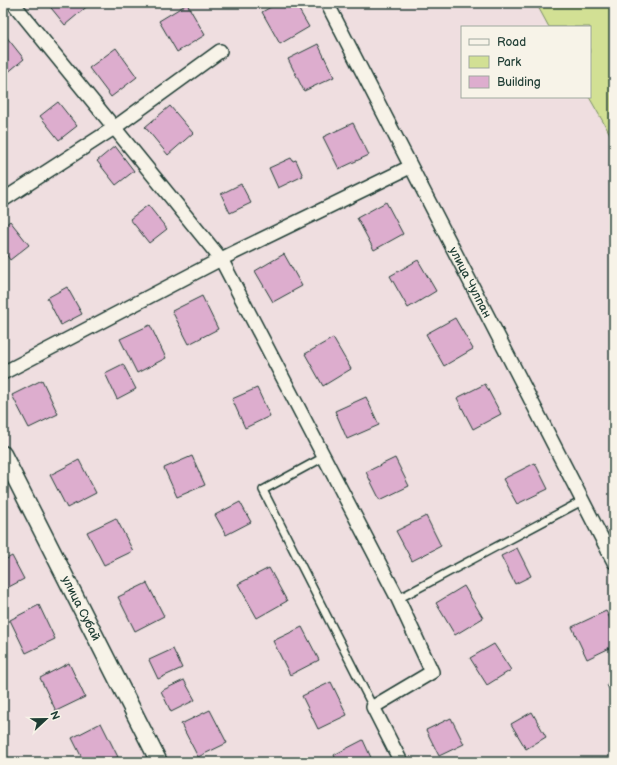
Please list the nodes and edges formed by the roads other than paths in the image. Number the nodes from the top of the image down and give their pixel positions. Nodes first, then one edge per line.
1 (13, 3) edge
2 (327, 3) edge
3 (220, 51) dead end
4 (114, 128) junction
5 (410, 167) junction
6 (3, 200) edge
7 (220, 258) junction
8 (3, 373) edge
9 (3, 454) edge
10 (324, 457) junction
11 (582, 501) junction
12 (614, 562) edge
13 (398, 599) junction
14 (373, 707) junction
15 (159, 762) edge
16 (401, 762) edge

1 - 4 street
2 - 5 street, улица Чулпан
3 - 4 street
4 - 6 street
4 - 7 street
5 - 7 street
5 - 11 street, улица Чулпан
7 - 8 street
7 - 10 street
9 - 15 street, улица Субай
10 - 13 street
10 - 14 lane
11 - 12 street, улица Чулпан
11 - 13 lane
13 - 14 street
14 - 16 street

